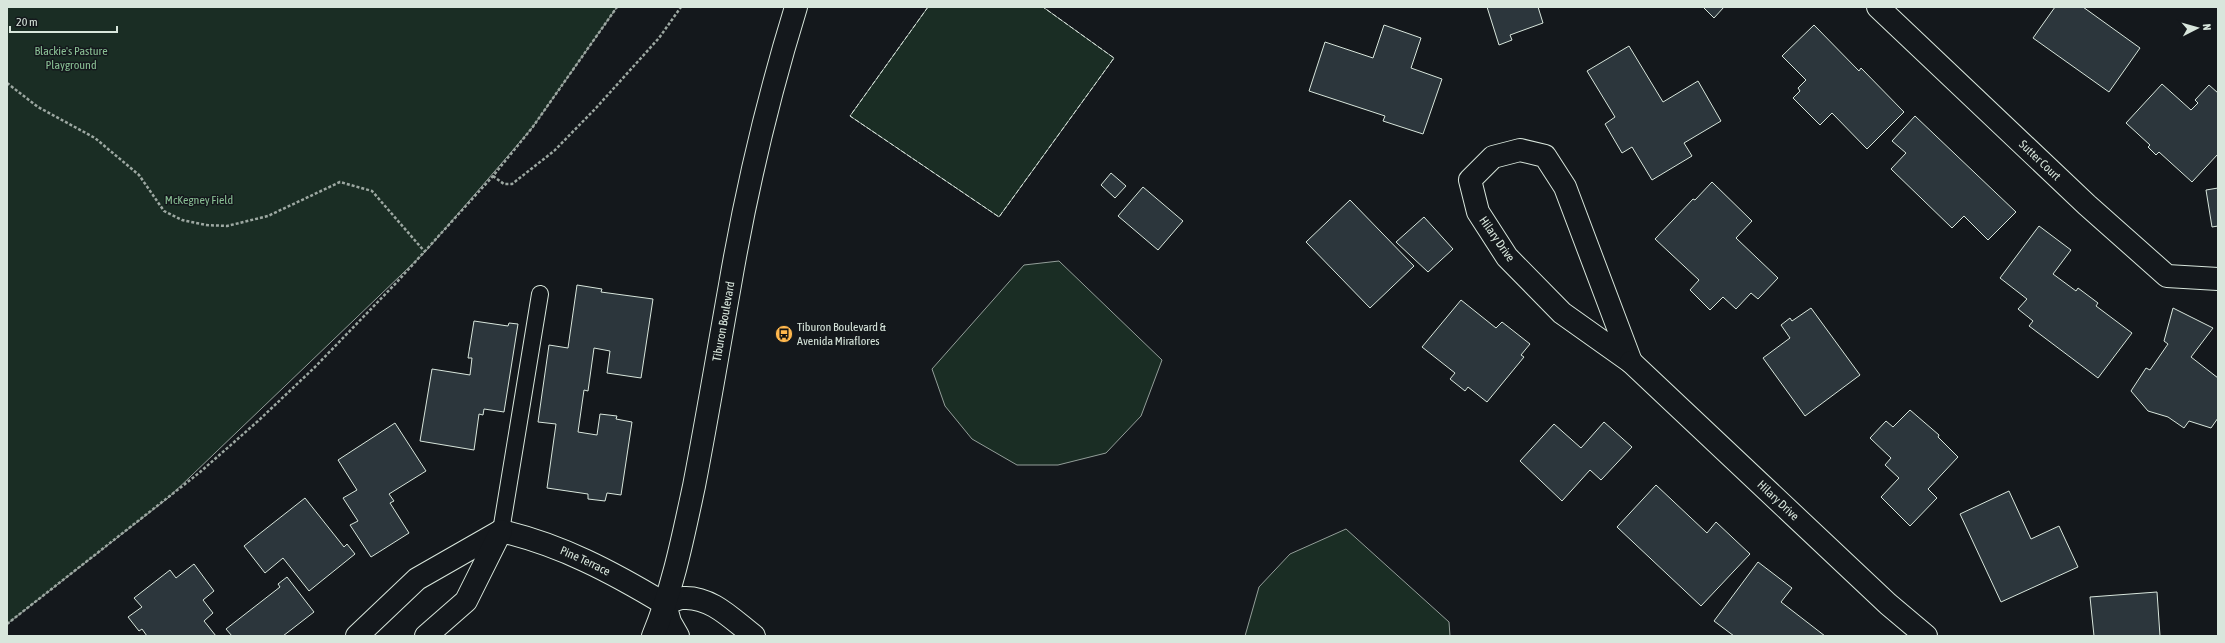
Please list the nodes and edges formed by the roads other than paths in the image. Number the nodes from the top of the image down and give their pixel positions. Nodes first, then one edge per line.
1 (796, 7) edge
2 (1878, 7) edge
3 (2218, 279) edge
4 (540, 294) dead end
5 (1632, 362) junction
6 (501, 531) junction
7 (665, 604) junction
8 (357, 636) edge
9 (426, 636) edge
10 (653, 636) edge
11 (678, 636) edge
12 (754, 636) edge
13 (1926, 636) edge

1 - 7 street, Tiburon Boulevard
2 - 3 street, Sutter Court
4 - 6 lane
5 - 5 street, Hilary Drive
5 - 13 street, Hilary Drive
6 - 7 street, Pine Terrace
6 - 8 street
6 - 9 street
7 - 10 street, Tiburon Boulevard
7 - 11 street
7 - 12 street

